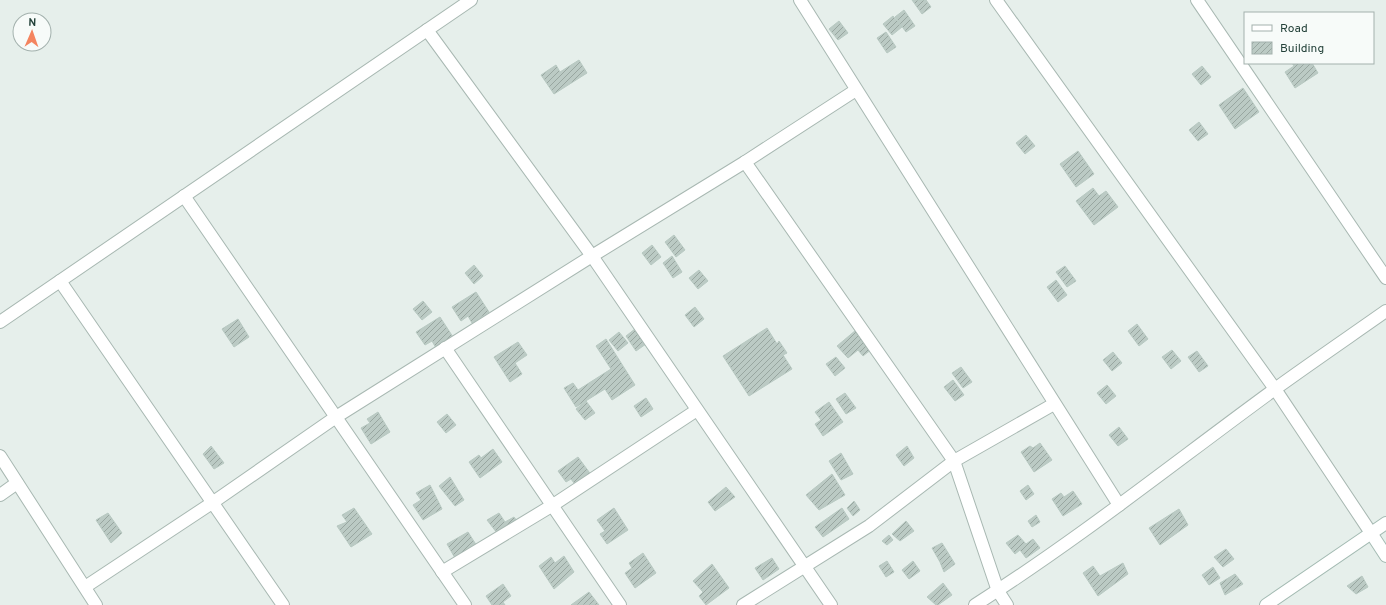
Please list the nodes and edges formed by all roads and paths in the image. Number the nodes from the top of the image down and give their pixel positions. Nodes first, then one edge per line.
1 (471, 0) edge
2 (800, 0) edge
3 (996, 0) edge
4 (1197, 0) edge
5 (427, 30) junction
6 (856, 90) junction
7 (745, 162) junction
8 (184, 196) junction
9 (592, 256) junction
10 (1386, 278) edge
11 (60, 281) junction
12 (1386, 311) edge
13 (0, 322) edge
14 (445, 348) junction
15 (1275, 389) junction
16 (1054, 404) junction
17 (697, 410) junction
18 (336, 417) junction
19 (0, 456) edge
20 (954, 461) junction
21 (17, 483) junction
22 (0, 495) edge
23 (212, 503) junction
24 (552, 505) junction
25 (1119, 505) junction
26 (1386, 523) edge
27 (1372, 533) junction
28 (1386, 556) edge
29 (804, 567) junction
30 (442, 572) junction
31 (85, 587) junction
32 (998, 591) junction
33 (96, 605) edge
34 (283, 605) edge
35 (465, 605) edge
36 (620, 605) edge
37 (743, 605) edge
38 (831, 605) edge
39 (975, 605) edge
40 (1007, 605) edge
41 (1266, 605) edge

1 - 5 street
2 - 6 street
3 - 15 street
4 - 10 street
5 - 8 street
5 - 9 street
6 - 7 street
6 - 16 street
7 - 9 street
7 - 20 street
8 - 11 street
8 - 18 street
9 - 14 street
9 - 17 street
11 - 13 street
11 - 23 street
12 - 15 street
14 - 18 street
14 - 24 street
15 - 25 street
15 - 27 street
16 - 20 street
16 - 25 street
17 - 24 street
17 - 29 street
18 - 23 street
18 - 30 street
19 - 21 street
20 - 29 street
20 - 32 street
21 - 22 street
21 - 31 street
23 - 31 street
23 - 34 street
24 - 30 street
24 - 36 street
25 - 32 street
26 - 27 street
27 - 28 street
27 - 41 street
29 - 37 street
29 - 38 street
30 - 35 street
31 - 33 street
32 - 39 street
32 - 40 street

